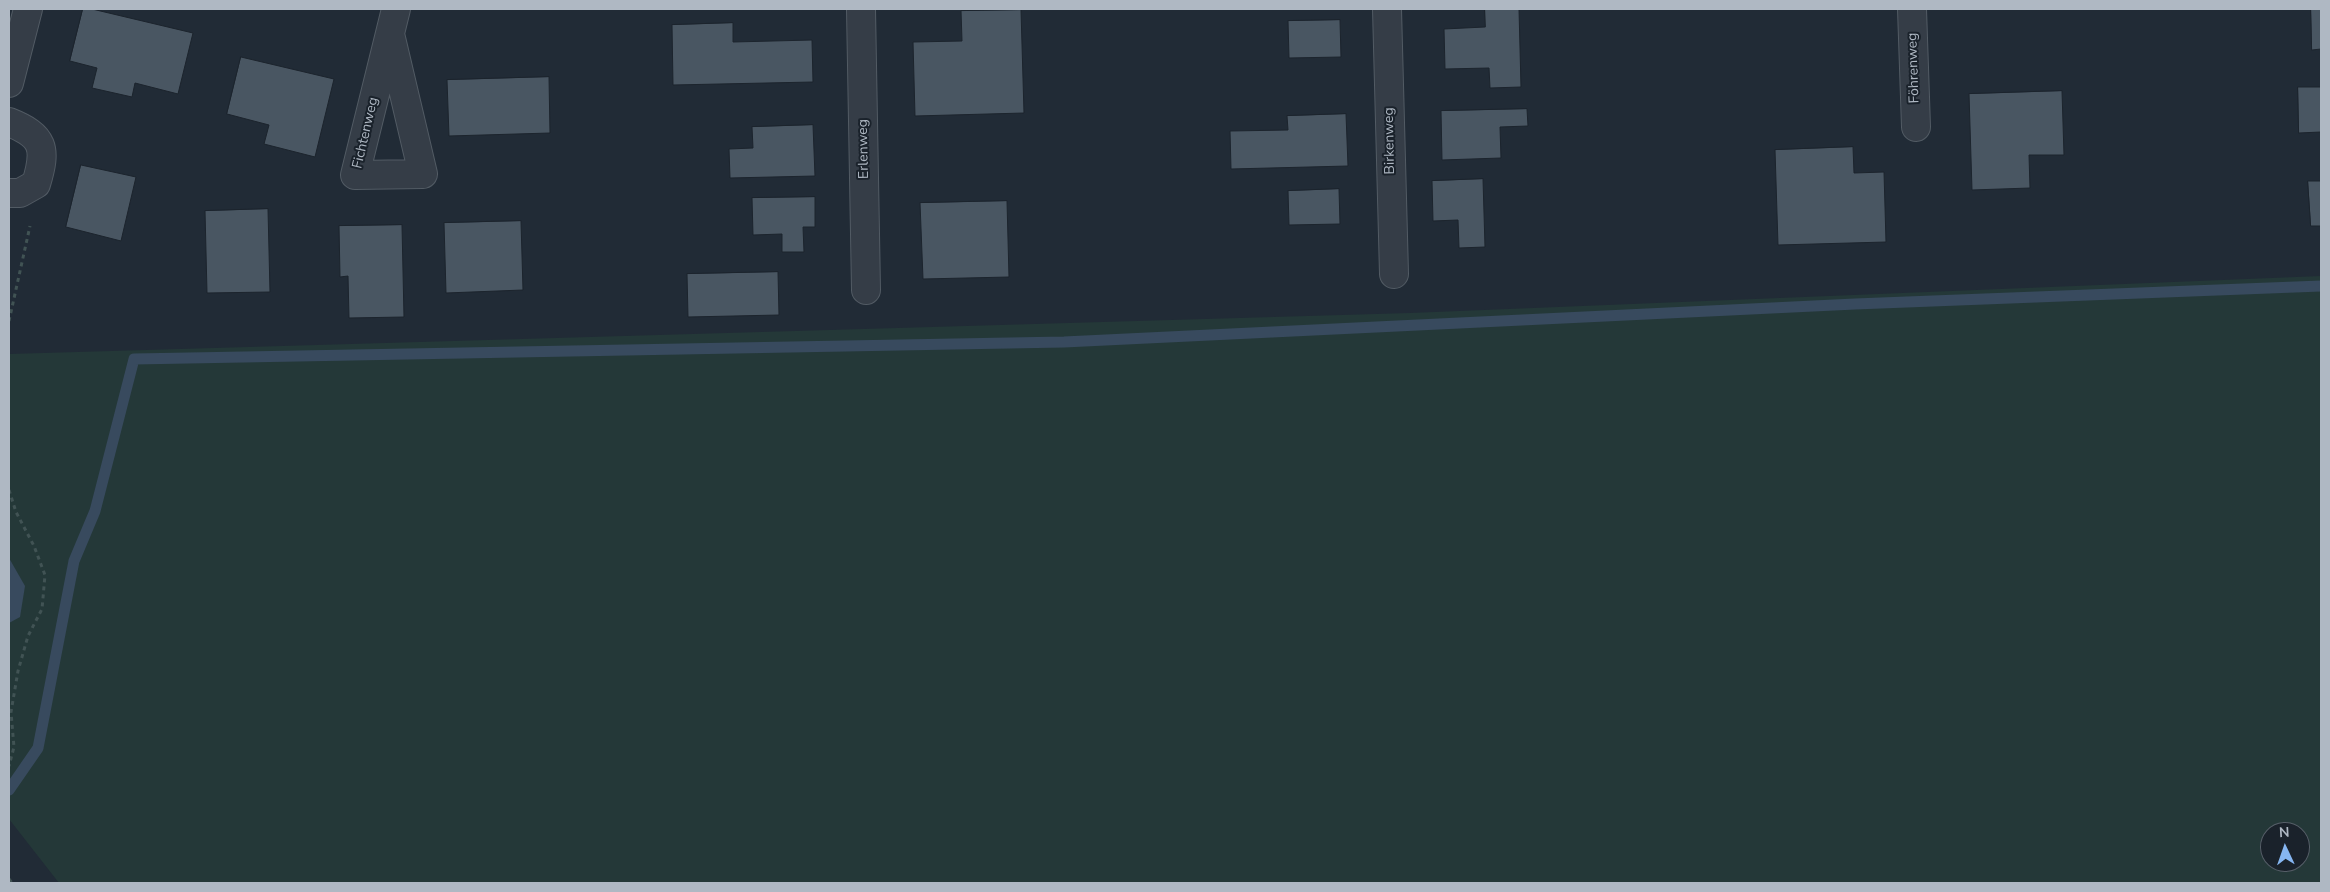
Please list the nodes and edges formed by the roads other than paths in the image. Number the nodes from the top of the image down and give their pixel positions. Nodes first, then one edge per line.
1 (28, 9) edge
2 (861, 9) edge
3 (1387, 9) edge
4 (1912, 9) edge
5 (393, 22) edge
6 (9, 83) edge
7 (9, 122) edge
8 (1916, 127) dead end
9 (18, 192) edge
10 (1394, 274) dead end
11 (866, 290) dead end

1 - 6 street
2 - 11 street, Erlenweg
3 - 10 street, Birkenweg
4 - 8 street, Föhrenweg
5 - 5 street, Fichtenweg
7 - 9 street

